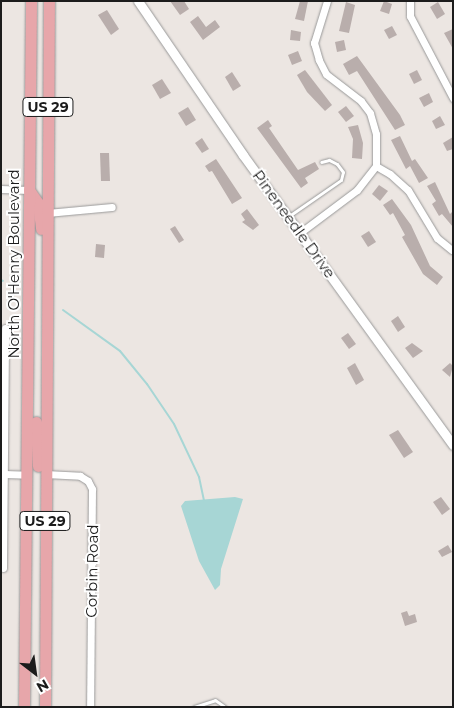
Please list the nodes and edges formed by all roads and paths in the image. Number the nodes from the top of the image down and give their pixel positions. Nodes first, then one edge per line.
1 (31, 1) edge
2 (48, 1) edge
3 (138, 1) edge
4 (326, 1) edge
5 (410, 1) edge
6 (453, 98) edge
7 (321, 162) dead end
8 (376, 166) junction
9 (1, 189) edge
10 (29, 190) junction
11 (112, 207) dead end
12 (47, 212) junction
13 (289, 216) junction
14 (301, 232) junction
15 (452, 250) edge
16 (46, 289) junction
17 (3, 328) edge
18 (30, 356) junction
19 (4, 367) edge
20 (3, 384) edge
21 (453, 445) edge
22 (4, 474) junction
23 (44, 474) junction
24 (28, 475) junction
25 (3, 568) dead end
26 (45, 613) junction
27 (24, 707) edge
28 (45, 707) edge
29 (52, 707) edge
30 (90, 707) edge
31 (194, 707) edge
32 (224, 707) edge

1 - 10 highway, North O'Henry Boulevard / US 29
2 - 12 highway, North O'Henry Boulevard / US 29
3 - 13 street, Pineneedle Drive
4 - 8 street
5 - 6 street
7 - 13 lane
8 - 14 street
8 - 15 street
9 - 10 street
10 - 16 highway
10 - 18 highway, North O'Henry Boulevard / US 29
11 - 12 street
12 - 16 highway, North O'Henry Boulevard / US 29
13 - 14 street, Pineneedle Drive
14 - 21 street, Pineneedle Drive
16 - 23 highway, North O'Henry Boulevard / US 29
17 - 19 street
18 - 23 highway
18 - 24 highway, North O'Henry Boulevard / US 29
19 - 20 street
20 - 22 street
22 - 24 street
22 - 25 street
23 - 26 highway, North O'Henry Boulevard / US 29
23 - 30 street, Corbin Road
24 - 27 highway, North O'Henry Boulevard / US 29
26 - 28 highway, North O'Henry Boulevard / US 29
26 - 29 highway
31 - 32 lane

